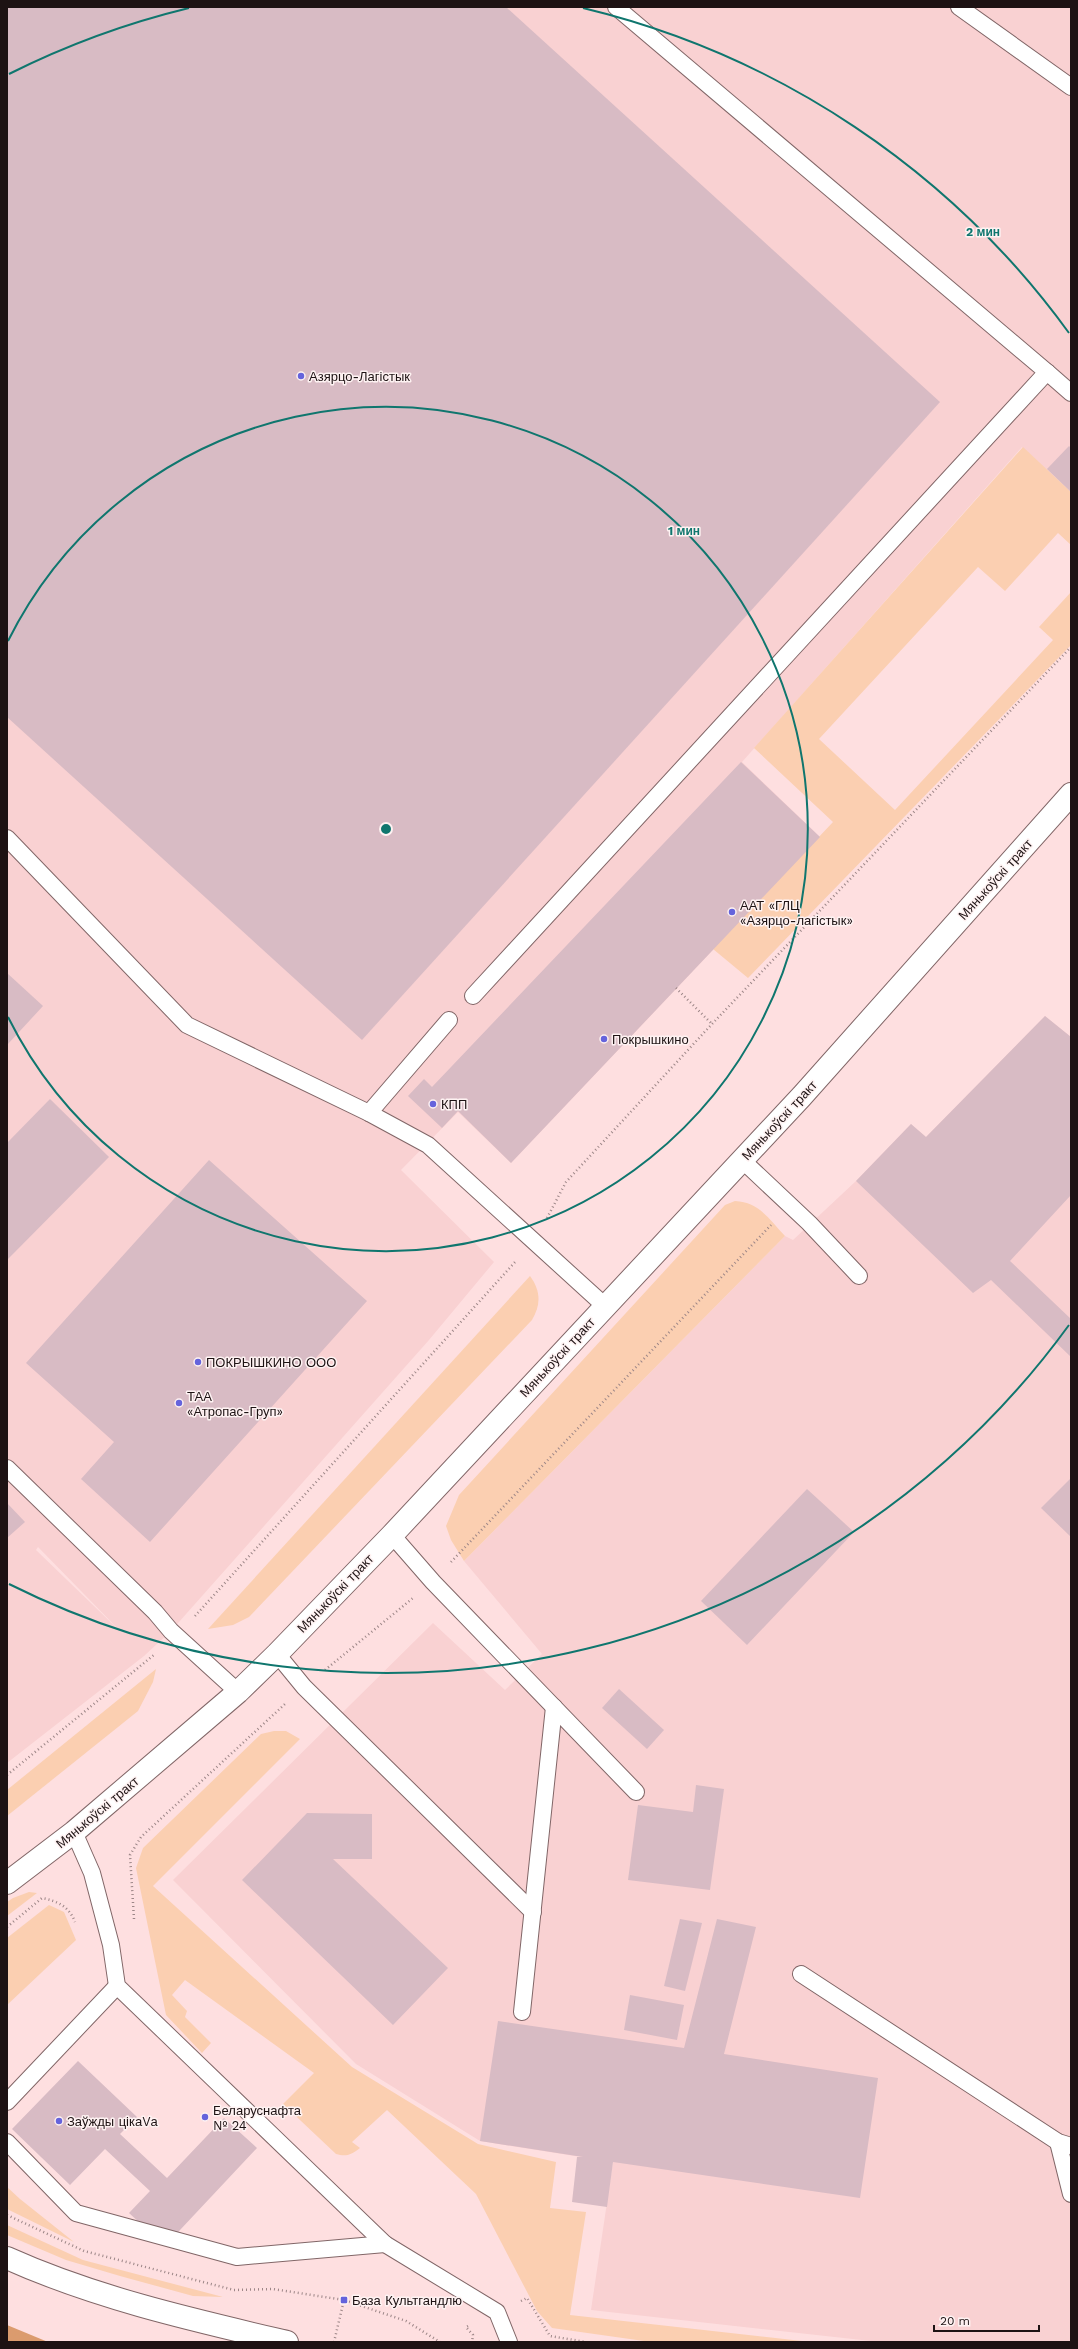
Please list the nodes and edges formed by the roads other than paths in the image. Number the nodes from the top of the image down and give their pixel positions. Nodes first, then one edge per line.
1 (616, 7) edge
2 (959, 7) edge
3 (1071, 87) edge
4 (1047, 372) junction
5 (1071, 393) edge
6 (1071, 794) edge
7 (7, 838) edge
8 (473, 996) dead end
9 (449, 1020) dead end
10 (369, 1113) junction
11 (742, 1160) junction
12 (859, 1276) dead end
13 (605, 1306) junction
14 (7, 1468) edge
15 (392, 1535) junction
16 (277, 1654) junction
17 (238, 1692) junction
18 (554, 1707) junction
19 (636, 1792) dead end
20 (74, 1832) junction
21 (7, 1883) edge
22 (533, 1912) junction
23 (801, 1974) dead end
24 (117, 1986) junction
25 (522, 2012) dead end
26 (7, 2102) edge
27 (7, 2142) edge
28 (1065, 2144) edge
29 (1071, 2194) edge
30 (385, 2244) junction
31 (7, 2258) edge
32 (287, 2342) edge
33 (509, 2342) edge

1 - 4 lane
2 - 3 lane
4 - 5 lane
4 - 8 lane
6 - 11 street, Мянькоўскі тракт
7 - 10 lane
9 - 10 lane
10 - 13 lane
11 - 12 lane
11 - 13 street, Мянькоўскі тракт
13 - 15 street, Мянькоўскі тракт
14 - 17 lane
15 - 16 street, Мянькоўскі тракт
15 - 18 lane
16 - 17 street, Мянькоўскі тракт
16 - 22 lane
17 - 20 street, Мянькоўскі тракт
18 - 19 lane
18 - 22 lane
20 - 21 street, Мянькоўскі тракт
20 - 24 lane
22 - 25 lane
23 - 28 lane
24 - 26 lane
24 - 30 lane
27 - 30 lane
28 - 29 lane
30 - 33 lane
31 - 32 street

